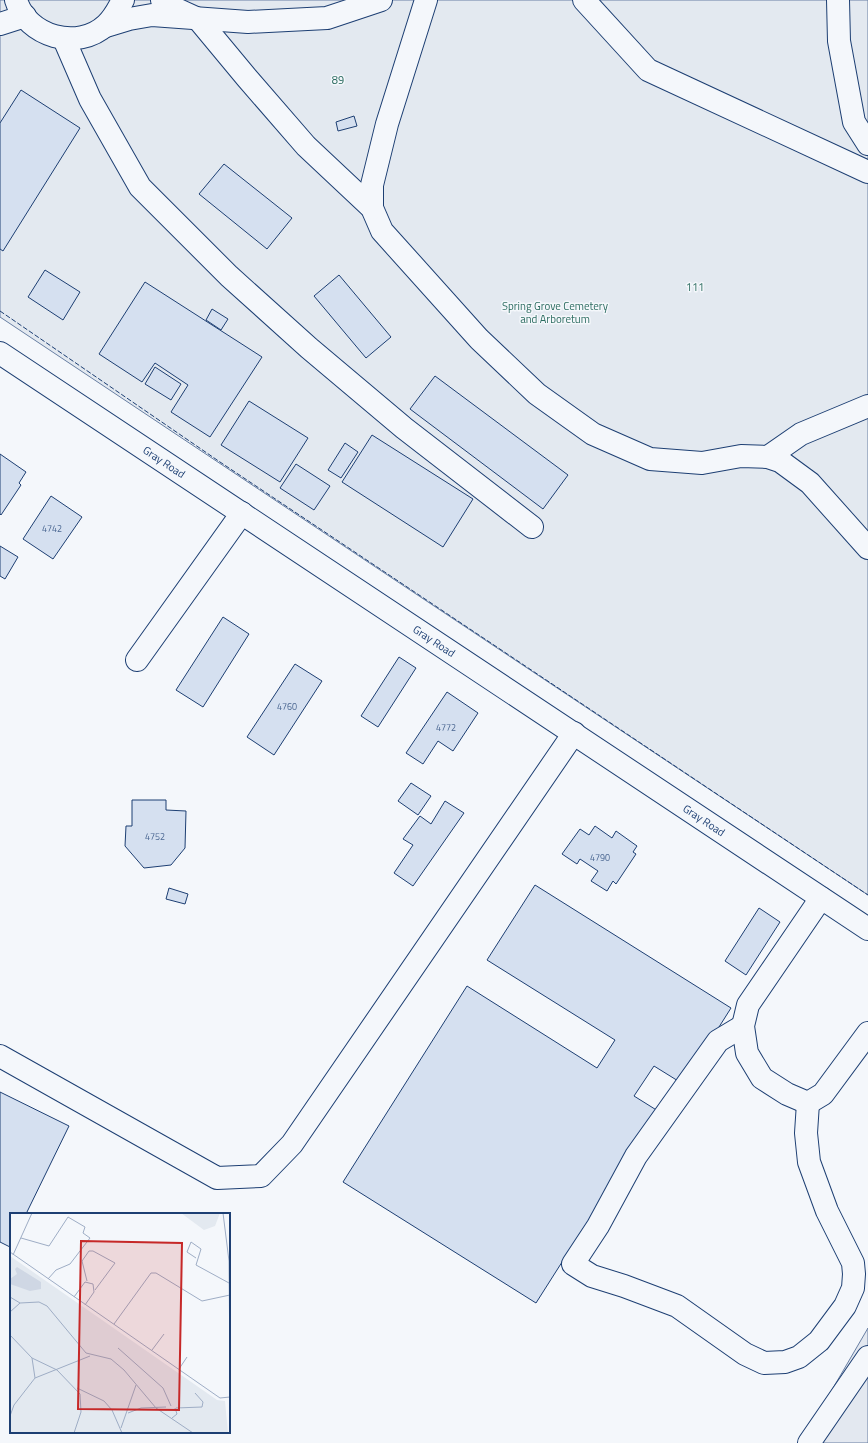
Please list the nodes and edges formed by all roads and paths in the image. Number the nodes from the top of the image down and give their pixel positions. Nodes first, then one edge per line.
1 (123, 0) edge
2 (162, 0) edge
3 (381, 0) edge
4 (426, 0) edge
5 (584, 0) edge
6 (838, 0) edge
7 (20, 8) edge
8 (198, 19) junction
9 (0, 24) edge
10 (106, 26) junction
11 (64, 39) junction
12 (868, 144) edge
13 (868, 172) edge
14 (372, 208) junction
15 (2, 359) edge
16 (868, 406) edge
17 (768, 457) junction
18 (242, 513) junction
19 (532, 527) dead end
20 (868, 548) edge
21 (137, 660) dead end
22 (574, 733) junction
23 (821, 898) junction
24 (868, 929) edge
25 (743, 1026) junction
26 (868, 1033) edge
27 (0, 1056) edge
28 (808, 1103) junction
29 (868, 1357) edge
30 (809, 1443) edge

1 - 10 street
2 - 8 street
3 - 8 street
4 - 14 street
5 - 13 street
6 - 12 street
7 - 9 street
7 - 11 street
8 - 10 street
8 - 14 street
10 - 11 street
11 - 19 street
14 - 17 street
15 - 18 street, Gray Road
16 - 17 street
17 - 20 street
18 - 21 street
18 - 22 street, Gray Road
22 - 23 street, Gray Road
22 - 27 street
23 - 24 street, Gray Road
23 - 25 street
25 - 28 street
25 - 28 street
26 - 28 street
29 - 30 street

